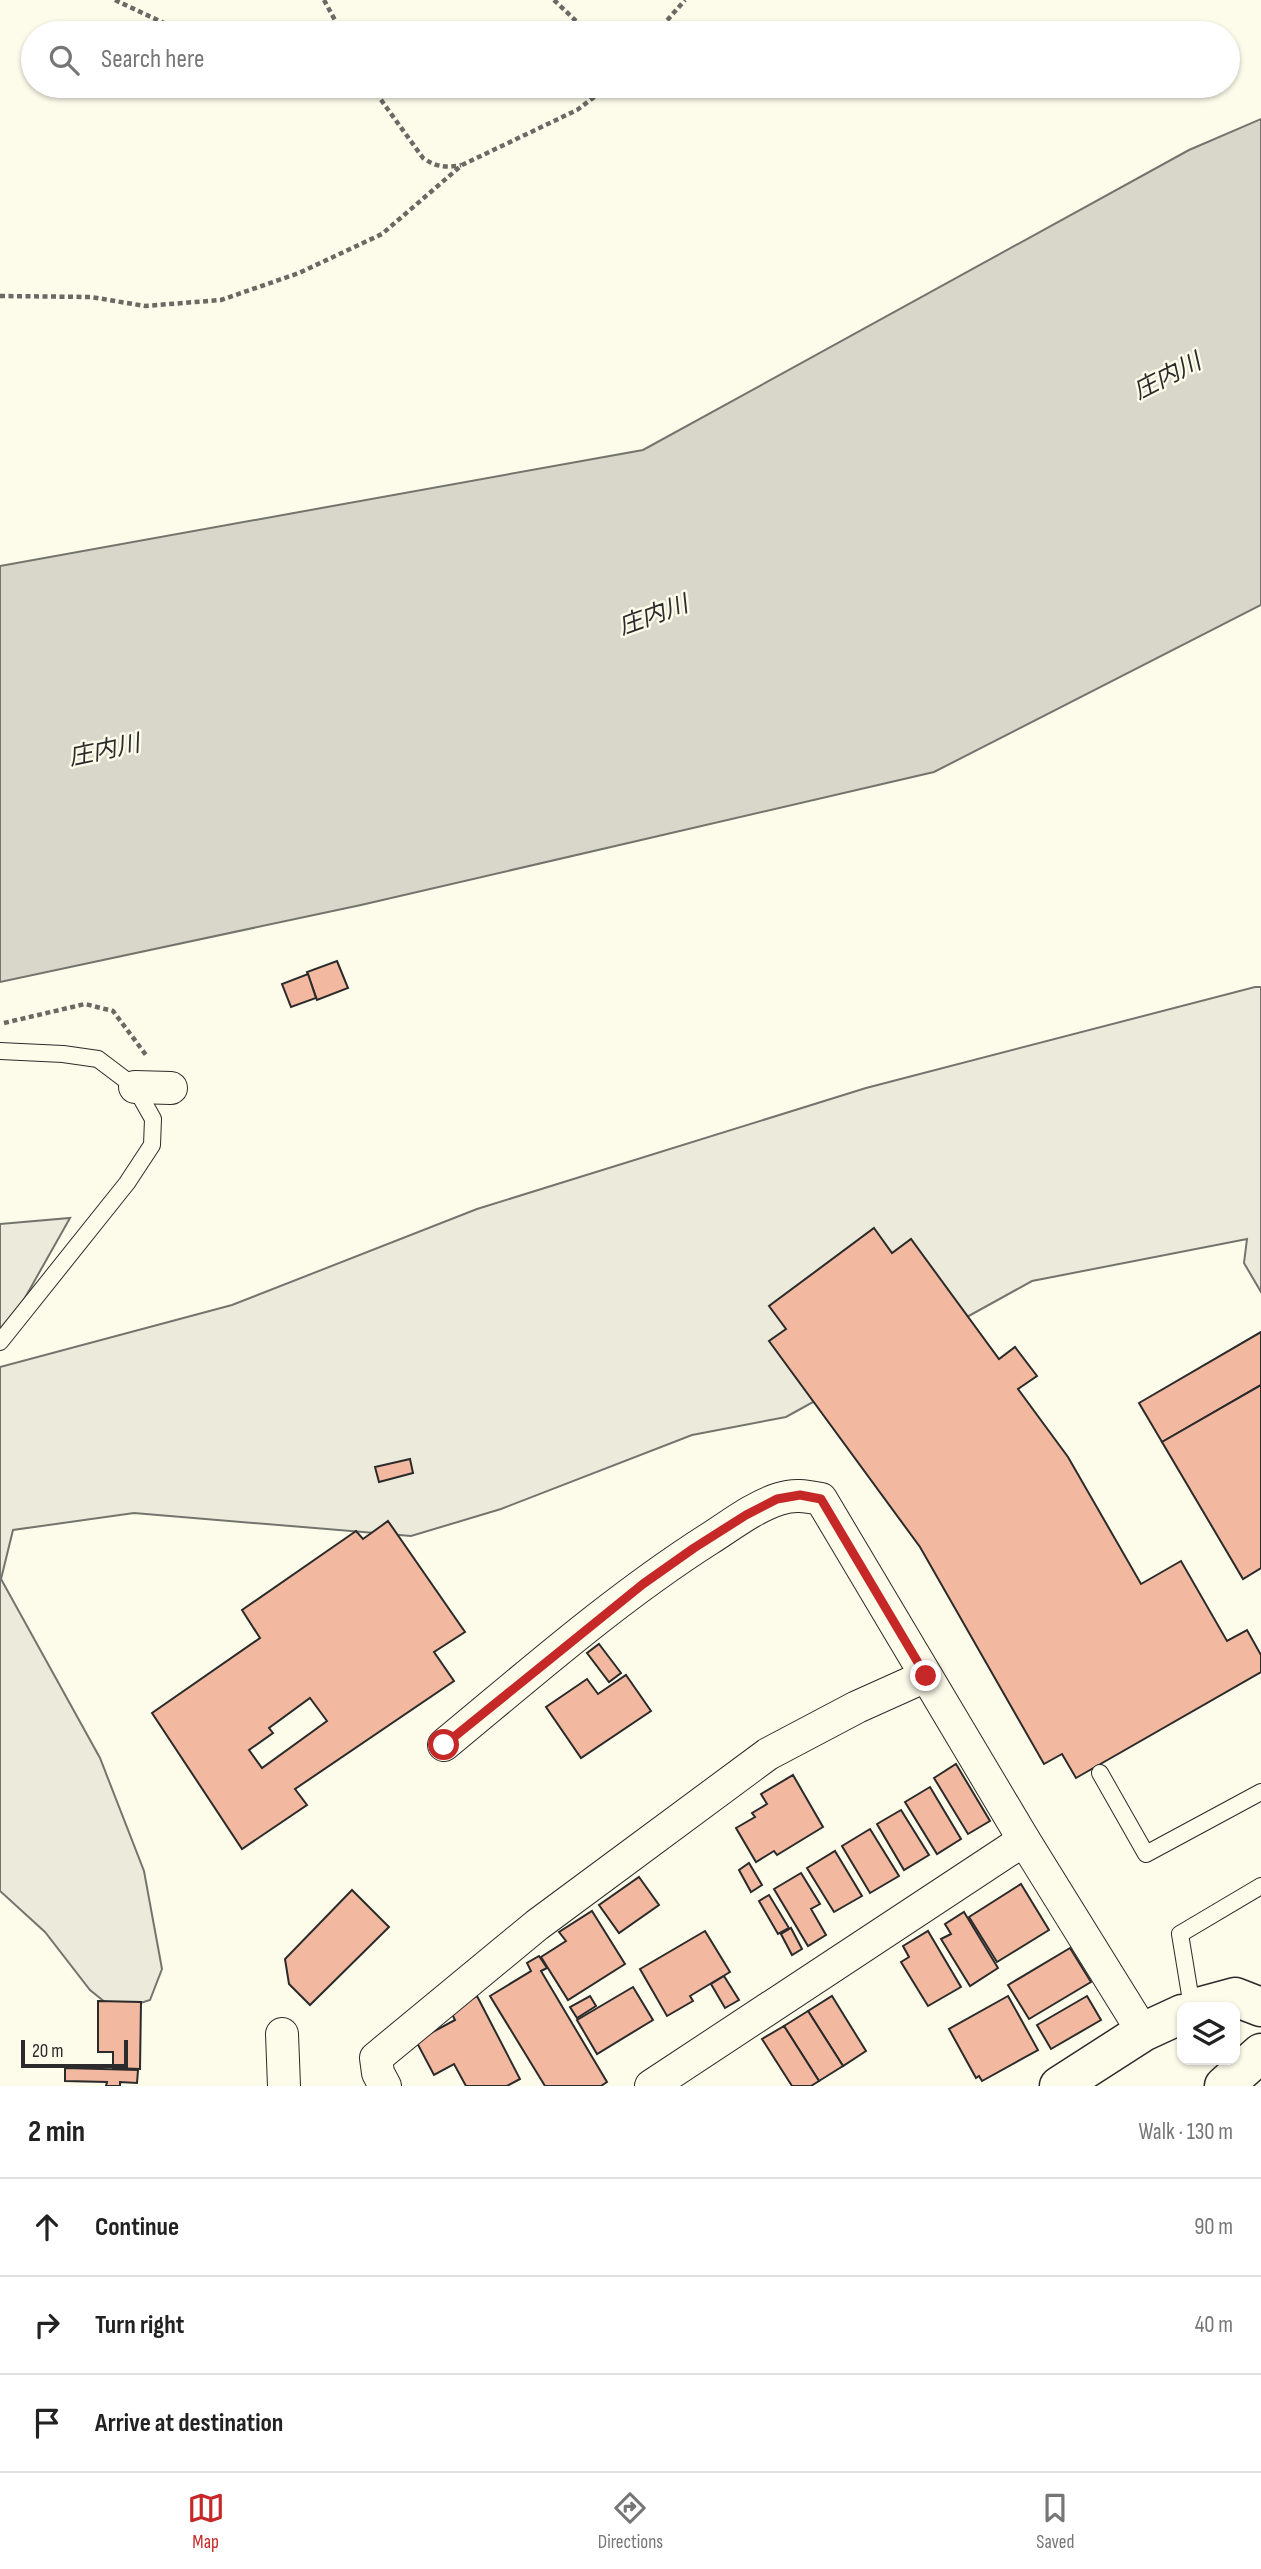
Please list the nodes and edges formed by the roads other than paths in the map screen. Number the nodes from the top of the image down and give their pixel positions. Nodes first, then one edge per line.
1 (0, 1051) edge
2 (135, 1087) junction
3 (171, 1088) dead end
4 (0, 1342) edge
5 (926, 1676) junction
6 (444, 1745) dead end
7 (1100, 1773) dead end
8 (1261, 1792) edge
9 (1024, 1840) junction
10 (1261, 1886) edge
11 (1191, 2002) edge
12 (1217, 2002) edge
13 (1261, 2007) edge
14 (1177, 2016) edge
15 (1143, 2032) junction
16 (282, 2034) dead end
17 (1261, 2053) edge
18 (284, 2086) edge
19 (385, 2086) edge
20 (651, 2086) edge
21 (1059, 2086) edge
22 (1224, 2086) edge

1 - 2 lane
2 - 3 street
2 - 4 lane
5 - 6 street
5 - 9 street
5 - 19 street
7 - 8 lane
9 - 15 street
9 - 20 street
10 - 11 lane
12 - 13 street
14 - 15 street
15 - 21 street
16 - 18 street
17 - 22 street

